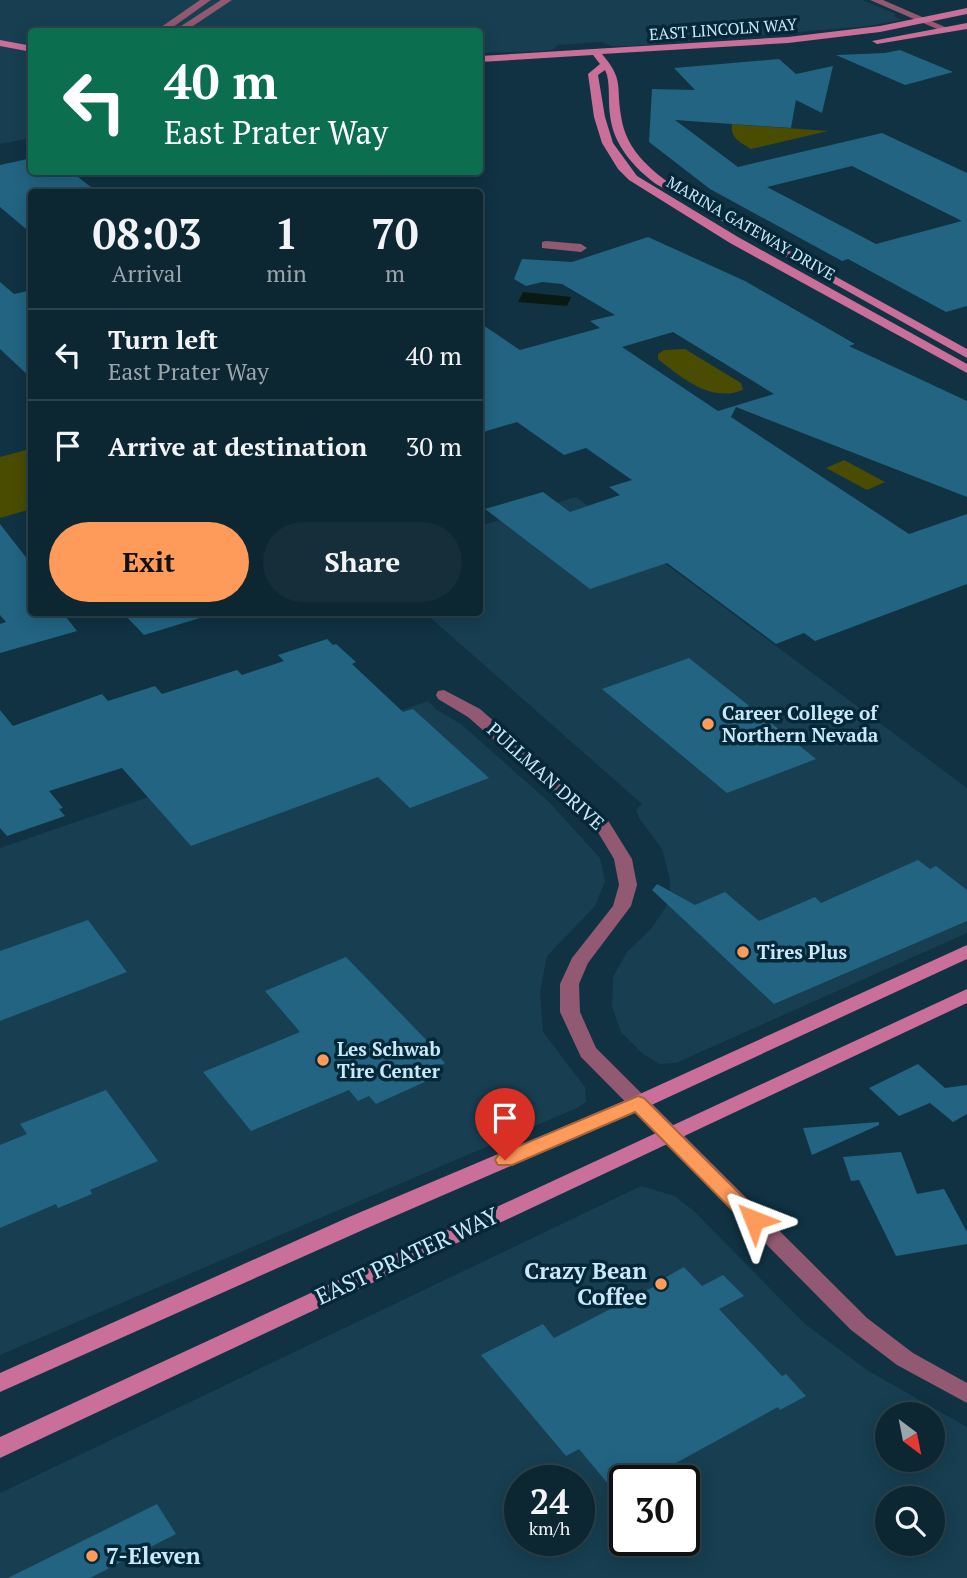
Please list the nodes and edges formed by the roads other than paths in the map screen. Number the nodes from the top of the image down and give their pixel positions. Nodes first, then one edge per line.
1 (206, 0) edge
2 (227, 0) edge
3 (875, 0) edge
4 (967, 11) edge
5 (925, 21) junction
6 (967, 26) edge
7 (165, 28) edge
8 (183, 28) edge
9 (947, 30) junction
10 (0, 33) edge
11 (28, 37) edge
12 (0, 43) edge
13 (28, 48) edge
14 (597, 54) junction
15 (703, 57) dead end
16 (483, 60) edge
17 (616, 64) dead end
18 (604, 65) junction
19 (581, 66) dead end
20 (541, 67) dead end
21 (483, 69) edge
22 (546, 245) dead end
23 (581, 248) dead end
24 (967, 354) edge
25 (967, 369) edge
26 (444, 695) dead end
27 (967, 951) edge
28 (967, 995) edge
29 (638, 1103) junction
30 (669, 1135) junction
31 (0, 1383) edge
32 (967, 1394) edge
33 (0, 1448) edge

1 - 7 street
2 - 8 street
3 - 5 street
4 - 5 street, EAST LINCOLN WAY
5 - 9 street
5 - 14 street, EAST LINCOLN WAY
6 - 9 street, EAST LINCOLN WAY
9 - 15 street, EAST LINCOLN WAY
10 - 11 street
12 - 13 street
14 - 16 street, EAST LINCOLN WAY
14 - 18 street, MARINA GATEWAY DRIVE
17 - 18 street
18 - 19 street
18 - 24 street, MARINA GATEWAY DRIVE
18 - 25 street, MARINA GATEWAY DRIVE
20 - 21 street
22 - 23 street
26 - 29 street, PULLMAN DRIVE
27 - 29 street
28 - 30 street, EAST PRATER WAY
29 - 30 street, PULLMAN DRIVE
29 - 31 street
30 - 32 street, PULLMAN DRIVE
30 - 33 street, EAST PRATER WAY

